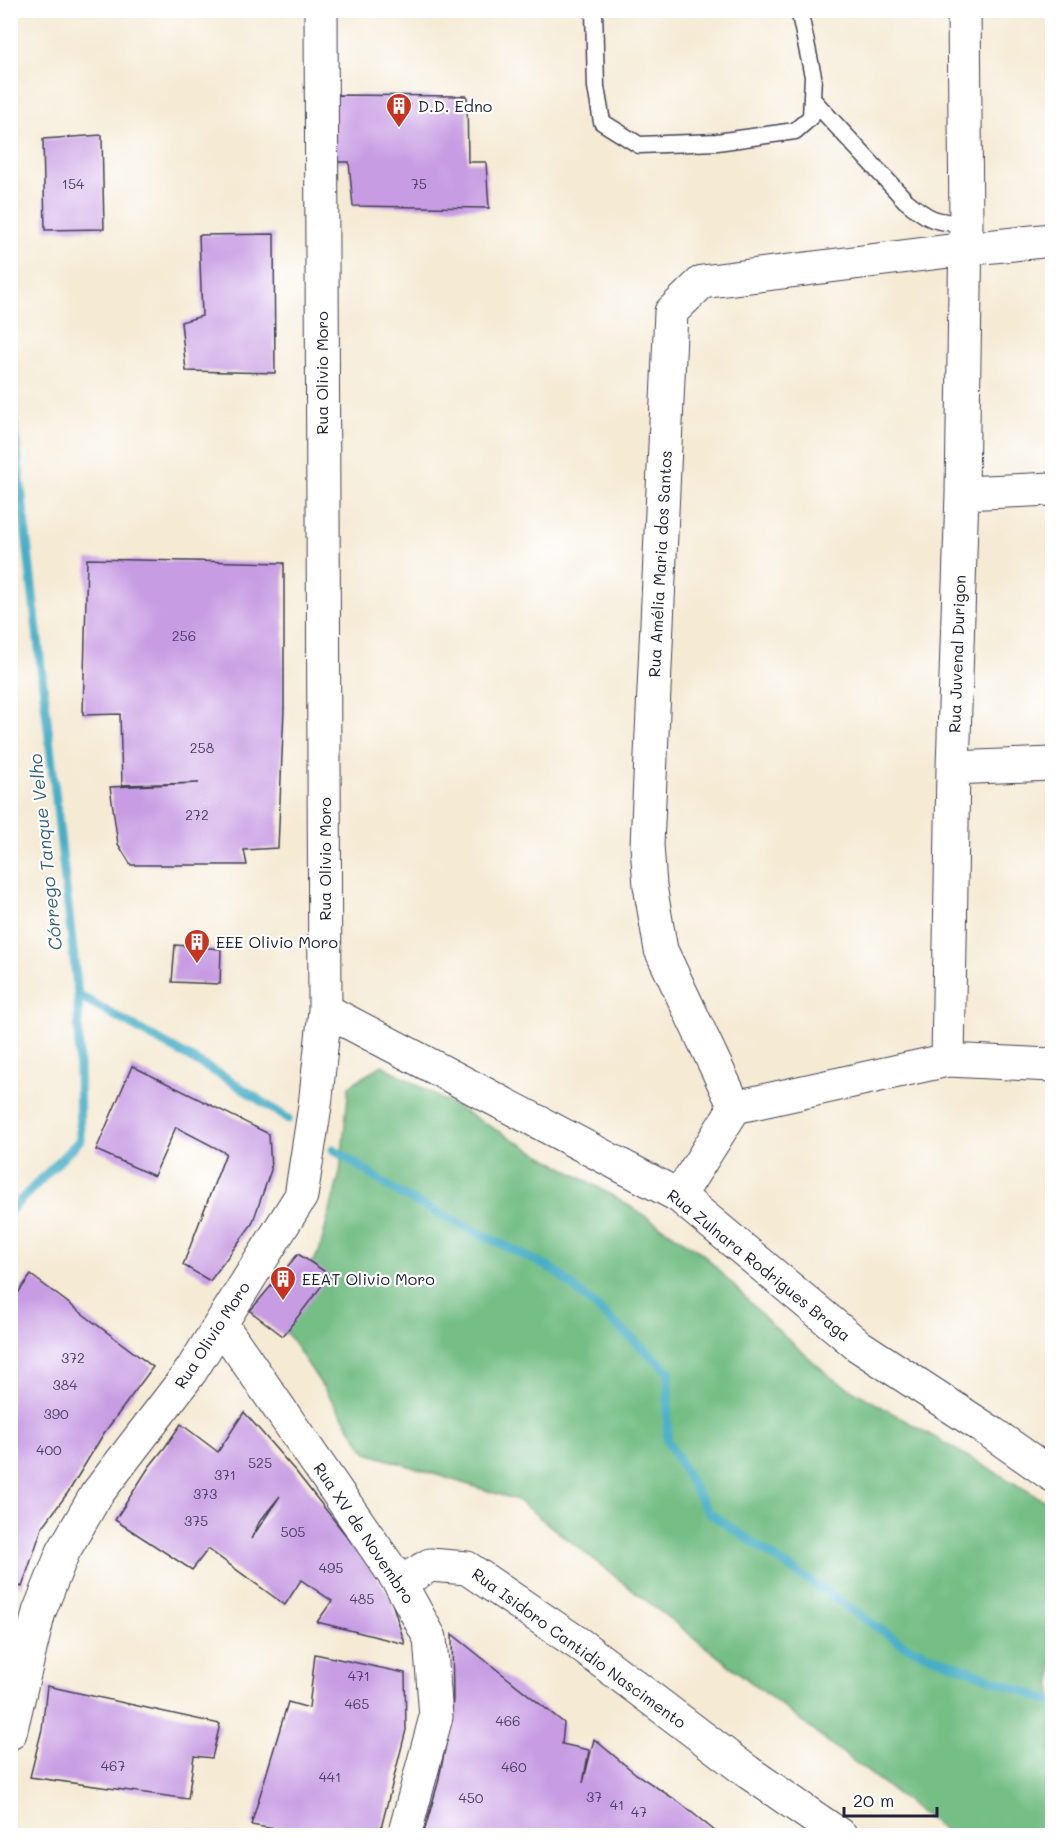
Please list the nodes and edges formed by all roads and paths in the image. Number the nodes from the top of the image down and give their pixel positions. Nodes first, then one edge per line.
1 (321, 10) edge
2 (594, 10) edge
3 (799, 10) edge
4 (964, 10) edge
5 (812, 99) junction
6 (965, 236) junction
7 (1053, 240) edge
8 (1053, 489) edge
9 (962, 493) junction
10 (1053, 764) edge
11 (953, 768) junction
12 (325, 1010) junction
13 (948, 1060) junction
14 (1053, 1065) edge
15 (735, 1107) junction
16 (679, 1196) junction
17 (221, 1324) junction
18 (1053, 1475) edge
19 (399, 1583) junction
20 (10, 1732) edge
21 (404, 1836) edge
22 (841, 1836) edge

1 - 12 street, Rua Olivio Moro
2 - 5 lane
3 - 5 lane
4 - 6 street, Rua Juvenal Durigon
5 - 6 lane
6 - 7 street, Rua Amélia Maria dos Santos
6 - 9 street, Rua Juvenal Durigon
6 - 15 street, Rua Amélia Maria dos Santos
8 - 9 street
9 - 11 street, Rua Juvenal Durigon
10 - 11 street
11 - 13 street, Rua Juvenal Durigon
12 - 16 street, Rua Zulnara Rodrigues Braga
12 - 17 street, Rua Olivio Moro
13 - 14 street
13 - 15 street
15 - 16 street
16 - 18 street, Rua Zulnara Rodrigues Braga
17 - 19 street, Rua XV de Novembro
17 - 20 street, Rua Olivio Moro
19 - 21 street, Rua XV de Novembro
19 - 22 street, Rua Isidoro Cantidio Nascimento

